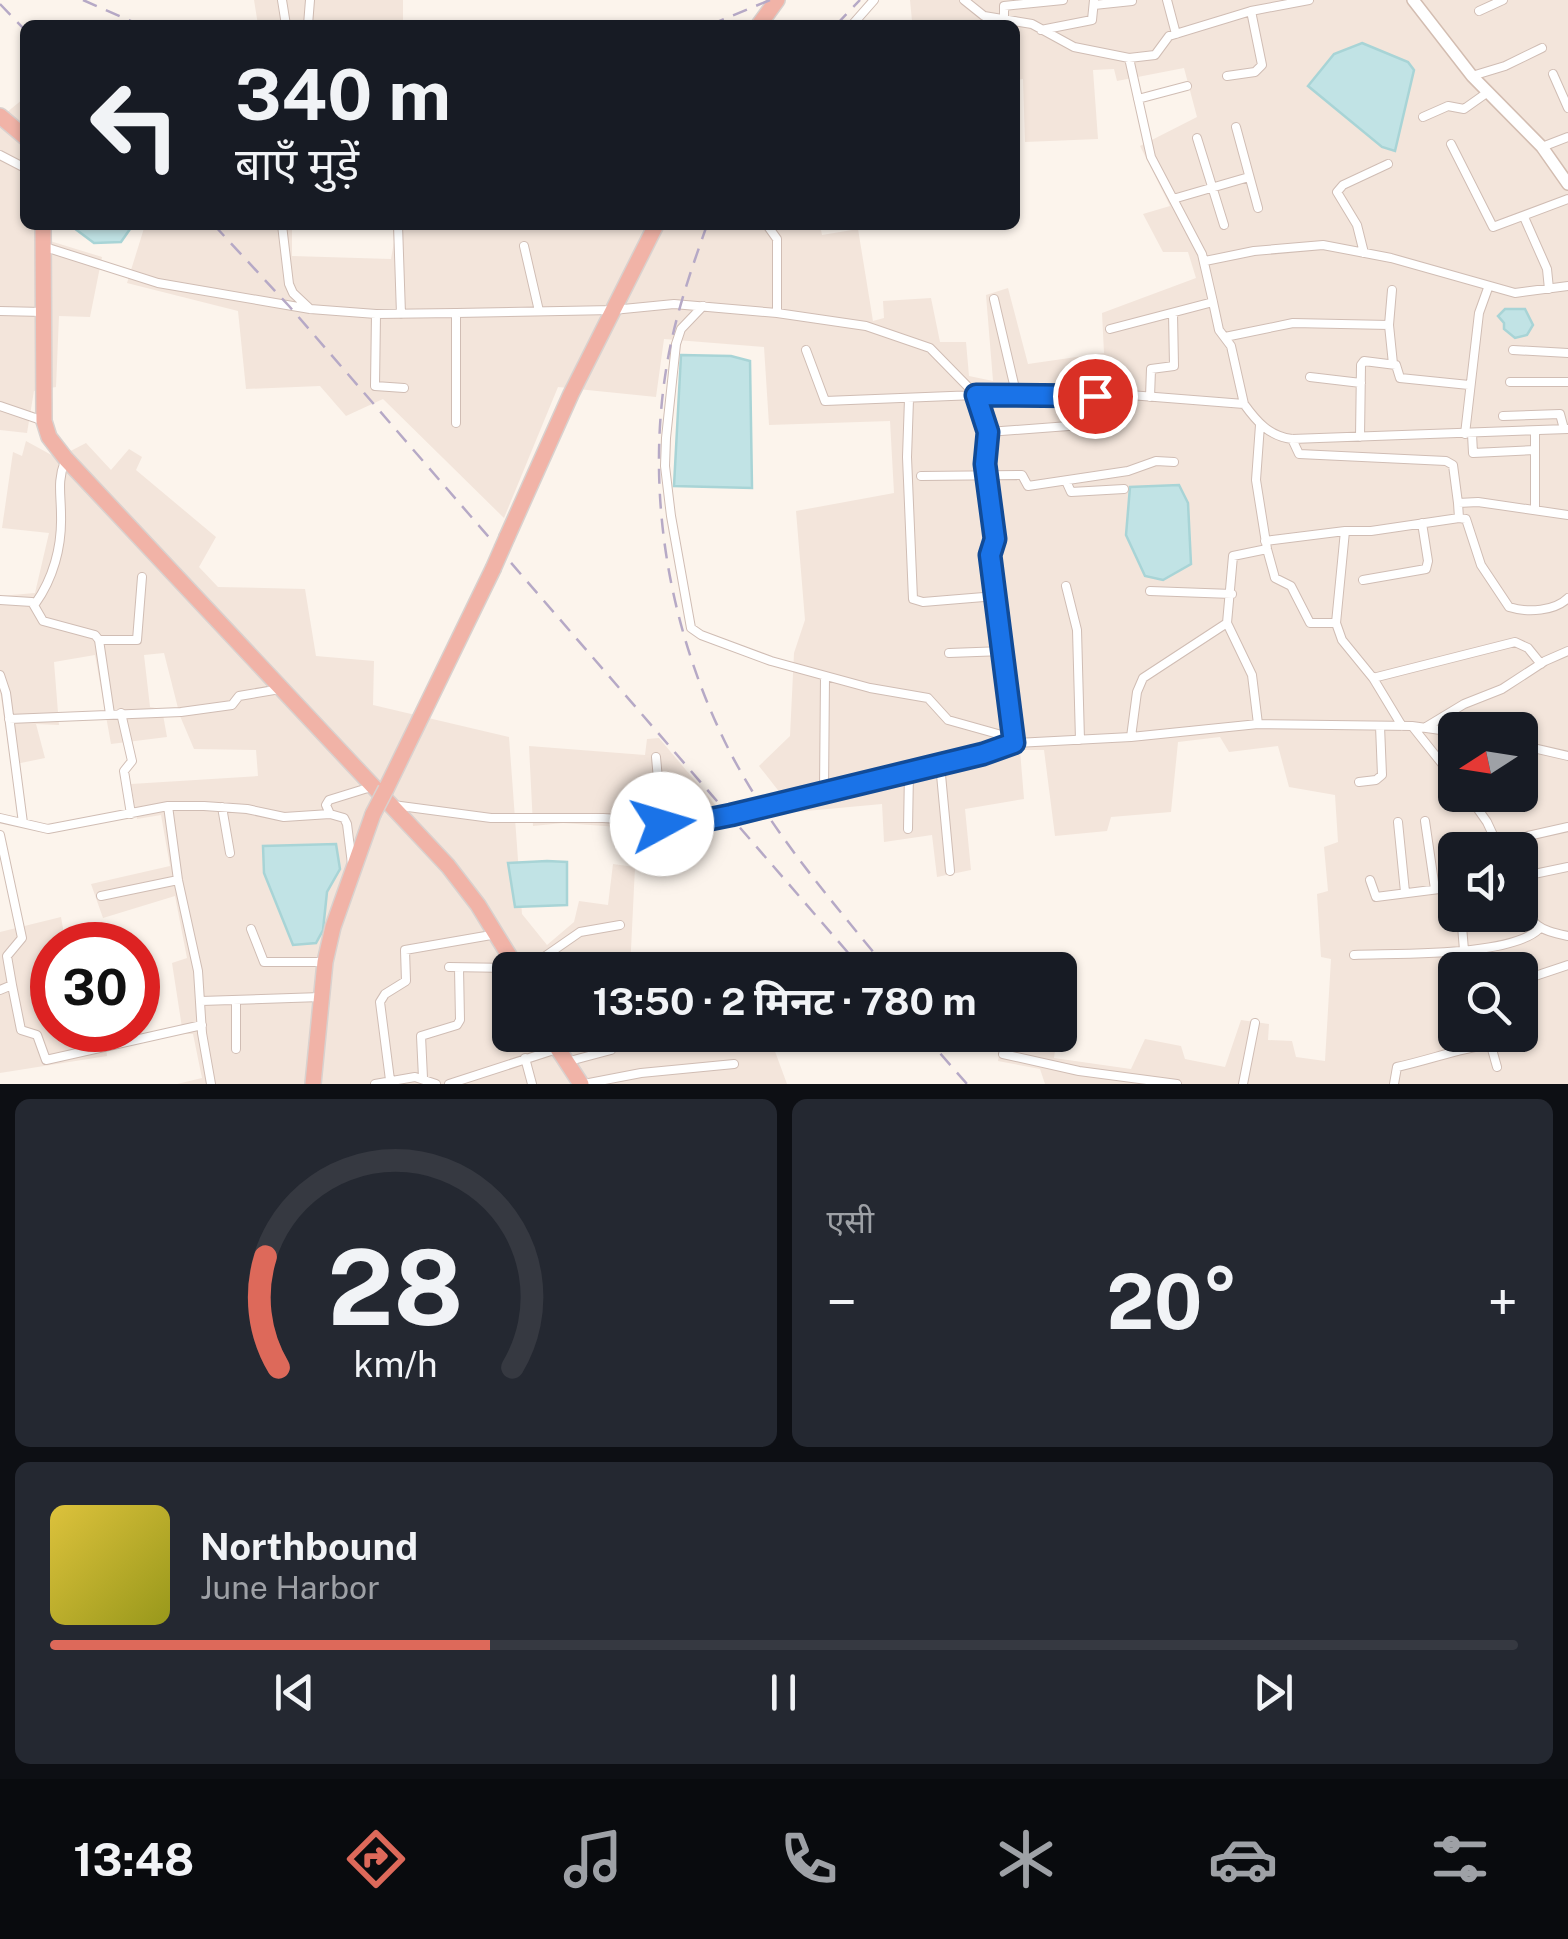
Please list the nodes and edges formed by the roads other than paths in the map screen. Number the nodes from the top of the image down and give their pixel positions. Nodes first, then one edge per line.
1 (777, 0) edge
2 (874, 0) edge
3 (964, 0) edge
4 (1063, 0) edge
5 (1167, 0) edge
6 (1309, 0) edge
7 (1413, 0) edge
8 (1502, 0) edge
9 (1132, 1) edge
10 (1094, 2) edge
11 (1250, 11) junction
12 (1479, 11) dead end
13 (762, 20) edge
14 (856, 20) edge
15 (997, 20) edge
16 (1004, 20) edge
17 (1020, 23) edge
18 (1041, 30) junction
19 (1176, 34) junction
20 (1542, 48) dead end
21 (1130, 58) junction
22 (1553, 74) dead end
23 (1227, 76) dead end
24 (1472, 76) junction
25 (1186, 86) dead end
26 (1488, 92) junction
27 (1138, 99) junction
28 (1568, 108) edge
29 (0, 116) edge
30 (1422, 117) dead end
31 (1236, 126) dead end
32 (20, 133) edge
33 (1197, 138) dead end
34 (1568, 138) edge
35 (1451, 144) dead end
36 (1542, 147) junction
37 (1388, 164) dead end
38 (1250, 177) junction
39 (1568, 184) edge
40 (1213, 188) junction
41 (1174, 199) junction
42 (1568, 199) edge
43 (1258, 208) dead end
44 (1524, 218) junction
45 (1224, 226) dead end
46 (43, 230) edge
47 (283, 230) edge
48 (398, 230) edge
49 (653, 230) edge
50 (771, 230) edge
51 (44, 246) junction
52 (524, 246) dead end
53 (1364, 252) junction
54 (1205, 262) junction
55 (1568, 286) edge
56 (1488, 288) junction
57 (1549, 289) junction
58 (1392, 290) dead end
59 (994, 299) dead end
60 (1213, 302) junction
61 (703, 306) junction
62 (310, 309) junction
63 (613, 310) junction
64 (0, 311) edge
65 (43, 312) junction
66 (539, 312) junction
67 (1173, 312) junction
68 (456, 313) junction
69 (778, 313) junction
70 (376, 314) junction
71 (401, 314) junction
72 (1390, 325) junction
73 (1110, 329) dead end
74 (1225, 337) junction
75 (806, 350) dead end
76 (1513, 350) dead end
77 (1568, 353) edge
78 (1394, 364) junction
79 (1310, 377) dead end
80 (1510, 382) dead end
81 (1568, 382) edge
82 (1361, 383) junction
83 (1468, 385) junction
84 (404, 388) dead end
85 (976, 395) junction
86 (1017, 397) junction
87 (1150, 397) junction
88 (909, 399) junction
89 (1244, 404) junction
90 (0, 406) edge
91 (1503, 416) dead end
92 (44, 421) junction
93 (456, 422) dead end
94 (1108, 423) dead end
95 (1260, 425) junction
96 (1566, 429) edge
97 (1535, 430) junction
98 (988, 432) junction
99 (1469, 434) junction
100 (1360, 436) junction
101 (1292, 440) junction
102 (1535, 450) junction
103 (66, 459) junction
104 (1174, 462) dead end
105 (922, 476) dead end
106 (987, 476) junction
107 (1066, 481) junction
108 (1124, 489) dead end
109 (1458, 503) junction
110 (1535, 510) junction
111 (1568, 515) edge
112 (1459, 518) junction
113 (1422, 523) junction
114 (1345, 530) junction
115 (1266, 545) junction
116 (142, 576) dead end
117 (1363, 580) dead end
118 (1066, 586) dead end
119 (1150, 592) dead end
120 (1232, 594) junction
121 (996, 596) junction
122 (1568, 598) edge
123 (0, 600) edge
124 (35, 604) junction
125 (1336, 622) junction
126 (1227, 623) junction
127 (100, 640) junction
128 (1004, 650) junction
129 (1568, 651) edge
130 (949, 653) dead end
131 (1541, 664) junction
132 (0, 675) edge
133 (826, 676) junction
134 (1373, 678) junction
135 (280, 689) junction
136 (110, 714) junction
137 (121, 714) junction
138 (10, 719) junction
139 (1258, 724) junction
140 (1380, 726) junction
141 (1407, 726) junction
142 (1426, 727) junction
143 (1438, 729) edge
144 (1131, 737) junction
145 (1080, 740) junction
146 (1011, 744) junction
147 (1538, 750) edge
148 (1568, 756) edge
149 (656, 757) dead end
150 (1438, 761) edge
151 (940, 764) junction
152 (909, 771) junction
153 (1359, 782) dead end
154 (824, 792) junction
155 (382, 793) junction
156 (168, 806) junction
157 (222, 807) junction
158 (132, 814) junction
159 (330, 814) junction
160 (0, 818) edge
161 (1425, 820) dead end
162 (1398, 822) dead end
163 (23, 823) junction
164 (662, 824) junction
165 (1568, 827) edge
166 (908, 828) dead end
167 (1538, 834) edge
168 (0, 836) edge
169 (230, 854) dead end
170 (1568, 867) edge
171 (352, 868) junction
172 (950, 871) dead end
173 (1538, 873) edge
174 (178, 880) junction
175 (1370, 880) dead end
176 (1435, 888) junction
177 (1438, 888) edge
178 (1405, 892) junction
179 (101, 896) dead end
180 (620, 925) dead end
181 (251, 929) dead end
182 (1539, 929) joint
183 (1462, 932) edge
184 (497, 934) junction
185 (1568, 936) edge
186 (1464, 950) junction
187 (508, 952) edge
188 (551, 952) edge
189 (1354, 955) dead end
190 (325, 962) junction
191 (1568, 964) edge
192 (492, 968) edge
193 (1538, 975) edge
194 (12, 985) junction
195 (0, 990) edge
196 (321, 997) junction
197 (236, 1000) junction
198 (201, 1001) junction
199 (1255, 1022) dead end
200 (202, 1025) junction
201 (236, 1049) dead end
202 (546, 1052) edge
203 (559, 1052) edge
204 (1449, 1052) edge
205 (1493, 1052) edge
206 (1003, 1054) dead end
207 (525, 1058) junction
208 (734, 1064) dead end
209 (1497, 1067) dead end
210 (484, 1070) junction
211 (640, 1073) junction
212 (424, 1078) junction
213 (390, 1080) junction
214 (1144, 1081) edge
215 (212, 1084) edge
216 (313, 1084) edge
217 (375, 1084) edge
218 (436, 1084) edge
219 (449, 1084) edge
220 (486, 1084) edge
221 (532, 1084) edge
222 (582, 1084) edge
223 (644, 1084) edge
224 (1177, 1084) edge
225 (1243, 1084) edge
226 (1394, 1084) edge

1 - 13 highway
2 - 14 street
3 - 15 street
4 - 16 street
5 - 19 street
6 - 11 street
7 - 24 street
8 - 12 street
9 - 10 street
10 - 18 street
11 - 19 street
11 - 23 street
17 - 18 street
18 - 21 street
19 - 21 street
20 - 24 street
21 - 27 street
22 - 28 street
24 - 26 street
25 - 27 street
26 - 30 street
26 - 36 street
27 - 41 street
29 - 32 highway
31 - 38 street
33 - 40 street
34 - 36 street
35 - 44 street
36 - 39 street
37 - 53 street
38 - 40 street
38 - 43 street
40 - 41 street
40 - 45 street
41 - 54 street
42 - 44 street
44 - 57 street
46 - 51 highway
47 - 62 street
48 - 71 street
49 - 63 highway
50 - 69 street
51 - 62 street
51 - 65 highway
52 - 66 street
53 - 54 street
53 - 56 street
54 - 60 street
55 - 57 street
56 - 57 street
56 - 83 street
58 - 72 street
59 - 86 street
60 - 67 street
60 - 74 street
61 - 63 street
61 - 69 street
61 - 133 street
62 - 70 street
63 - 66 street
63 - 155 highway, bridge
64 - 65 street
65 - 92 highway
66 - 68 street
67 - 73 street
67 - 87 street
68 - 71 street
68 - 93 street
69 - 85 street
70 - 71 street
70 - 84 street
72 - 74 street
72 - 78 street
74 - 89 street
75 - 88 street
76 - 77 street
78 - 82 street
78 - 83 street
79 - 82 street
80 - 81 street
82 - 100 street
83 - 99 street
85 - 86 street
85 - 88 street
85 - 98 street
86 - 87 street
87 - 89 street
88 - 121 street
89 - 95 street
90 - 92 street
91 - 96 street
92 - 103 highway
94 - 98 street
95 - 101 street
95 - 115 street
96 - 97 street
97 - 99 street
97 - 102 street
98 - 106 street
99 - 100 street
99 - 102 street
100 - 101 street
101 - 109 street
102 - 110 street
103 - 124 street
103 - 135 highway
104 - 107 street
105 - 106 street
106 - 107 street
106 - 121 street
107 - 108 street
109 - 110 street
109 - 112 street
110 - 111 street
112 - 113 street
112 - 122 street
113 - 114 street
113 - 117 street
114 - 115 street
114 - 125 street
115 - 120 street
115 - 125 street
116 - 127 street
118 - 145 street
119 - 120 street
120 - 126 street
121 - 128 street
123 - 124 street
124 - 127 street
125 - 134 street
126 - 139 street
126 - 144 street
127 - 136 street
128 - 130 street
128 - 146 street
129 - 131 street
131 - 134 street
131 - 142 street
132 - 138 street
133 - 146 street
133 - 154 street
134 - 141 street
135 - 137 street
135 - 155 highway
136 - 137 street
136 - 138 street
137 - 158 street
138 - 163 street
139 - 140 street
139 - 144 street
140 - 141 street
140 - 153 street
141 - 142 street
141 - 150 street
142 - 143 street
144 - 145 street
145 - 146 street
146 - 151 street
147 - 148 street
149 - 164 street
151 - 152 street
151 - 172 street
152 - 154 street
152 - 166 street
154 - 164 street
155 - 159 street
155 - 164 street
155 - 171 highway, bridge
155 - 184 highway
156 - 157 street
156 - 158 street
156 - 174 street
157 - 159 street
157 - 169 street
158 - 163 street
159 - 171 street
160 - 163 street
161 - 176 street
162 - 178 street
165 - 167 street
168 - 194 street
170 - 173 street
171 - 190 highway
174 - 179 street
174 - 198 street
175 - 178 street
176 - 177 street
176 - 178 street
180 - 188 street
181 - 190 street
182 - 185 street
182 - 186 street
183 - 186 street
184 - 187 highway
184 - 213 street
186 - 189 street
190 - 196 highway
191 - 193 street
192 - 212 street
194 - 195 street
194 - 200 street
196 - 197 street
196 - 216 highway
197 - 198 street
197 - 201 street
198 - 200 street
199 - 225 street
200 - 215 street
202 - 207 street
203 - 222 highway
204 - 226 street
205 - 209 street
206 - 214 street
207 - 210 street
207 - 221 street
208 - 211 street
210 - 219 street
210 - 220 street
211 - 222 street
211 - 223 street
212 - 213 street
212 - 218 street
213 - 217 street
214 - 224 street

